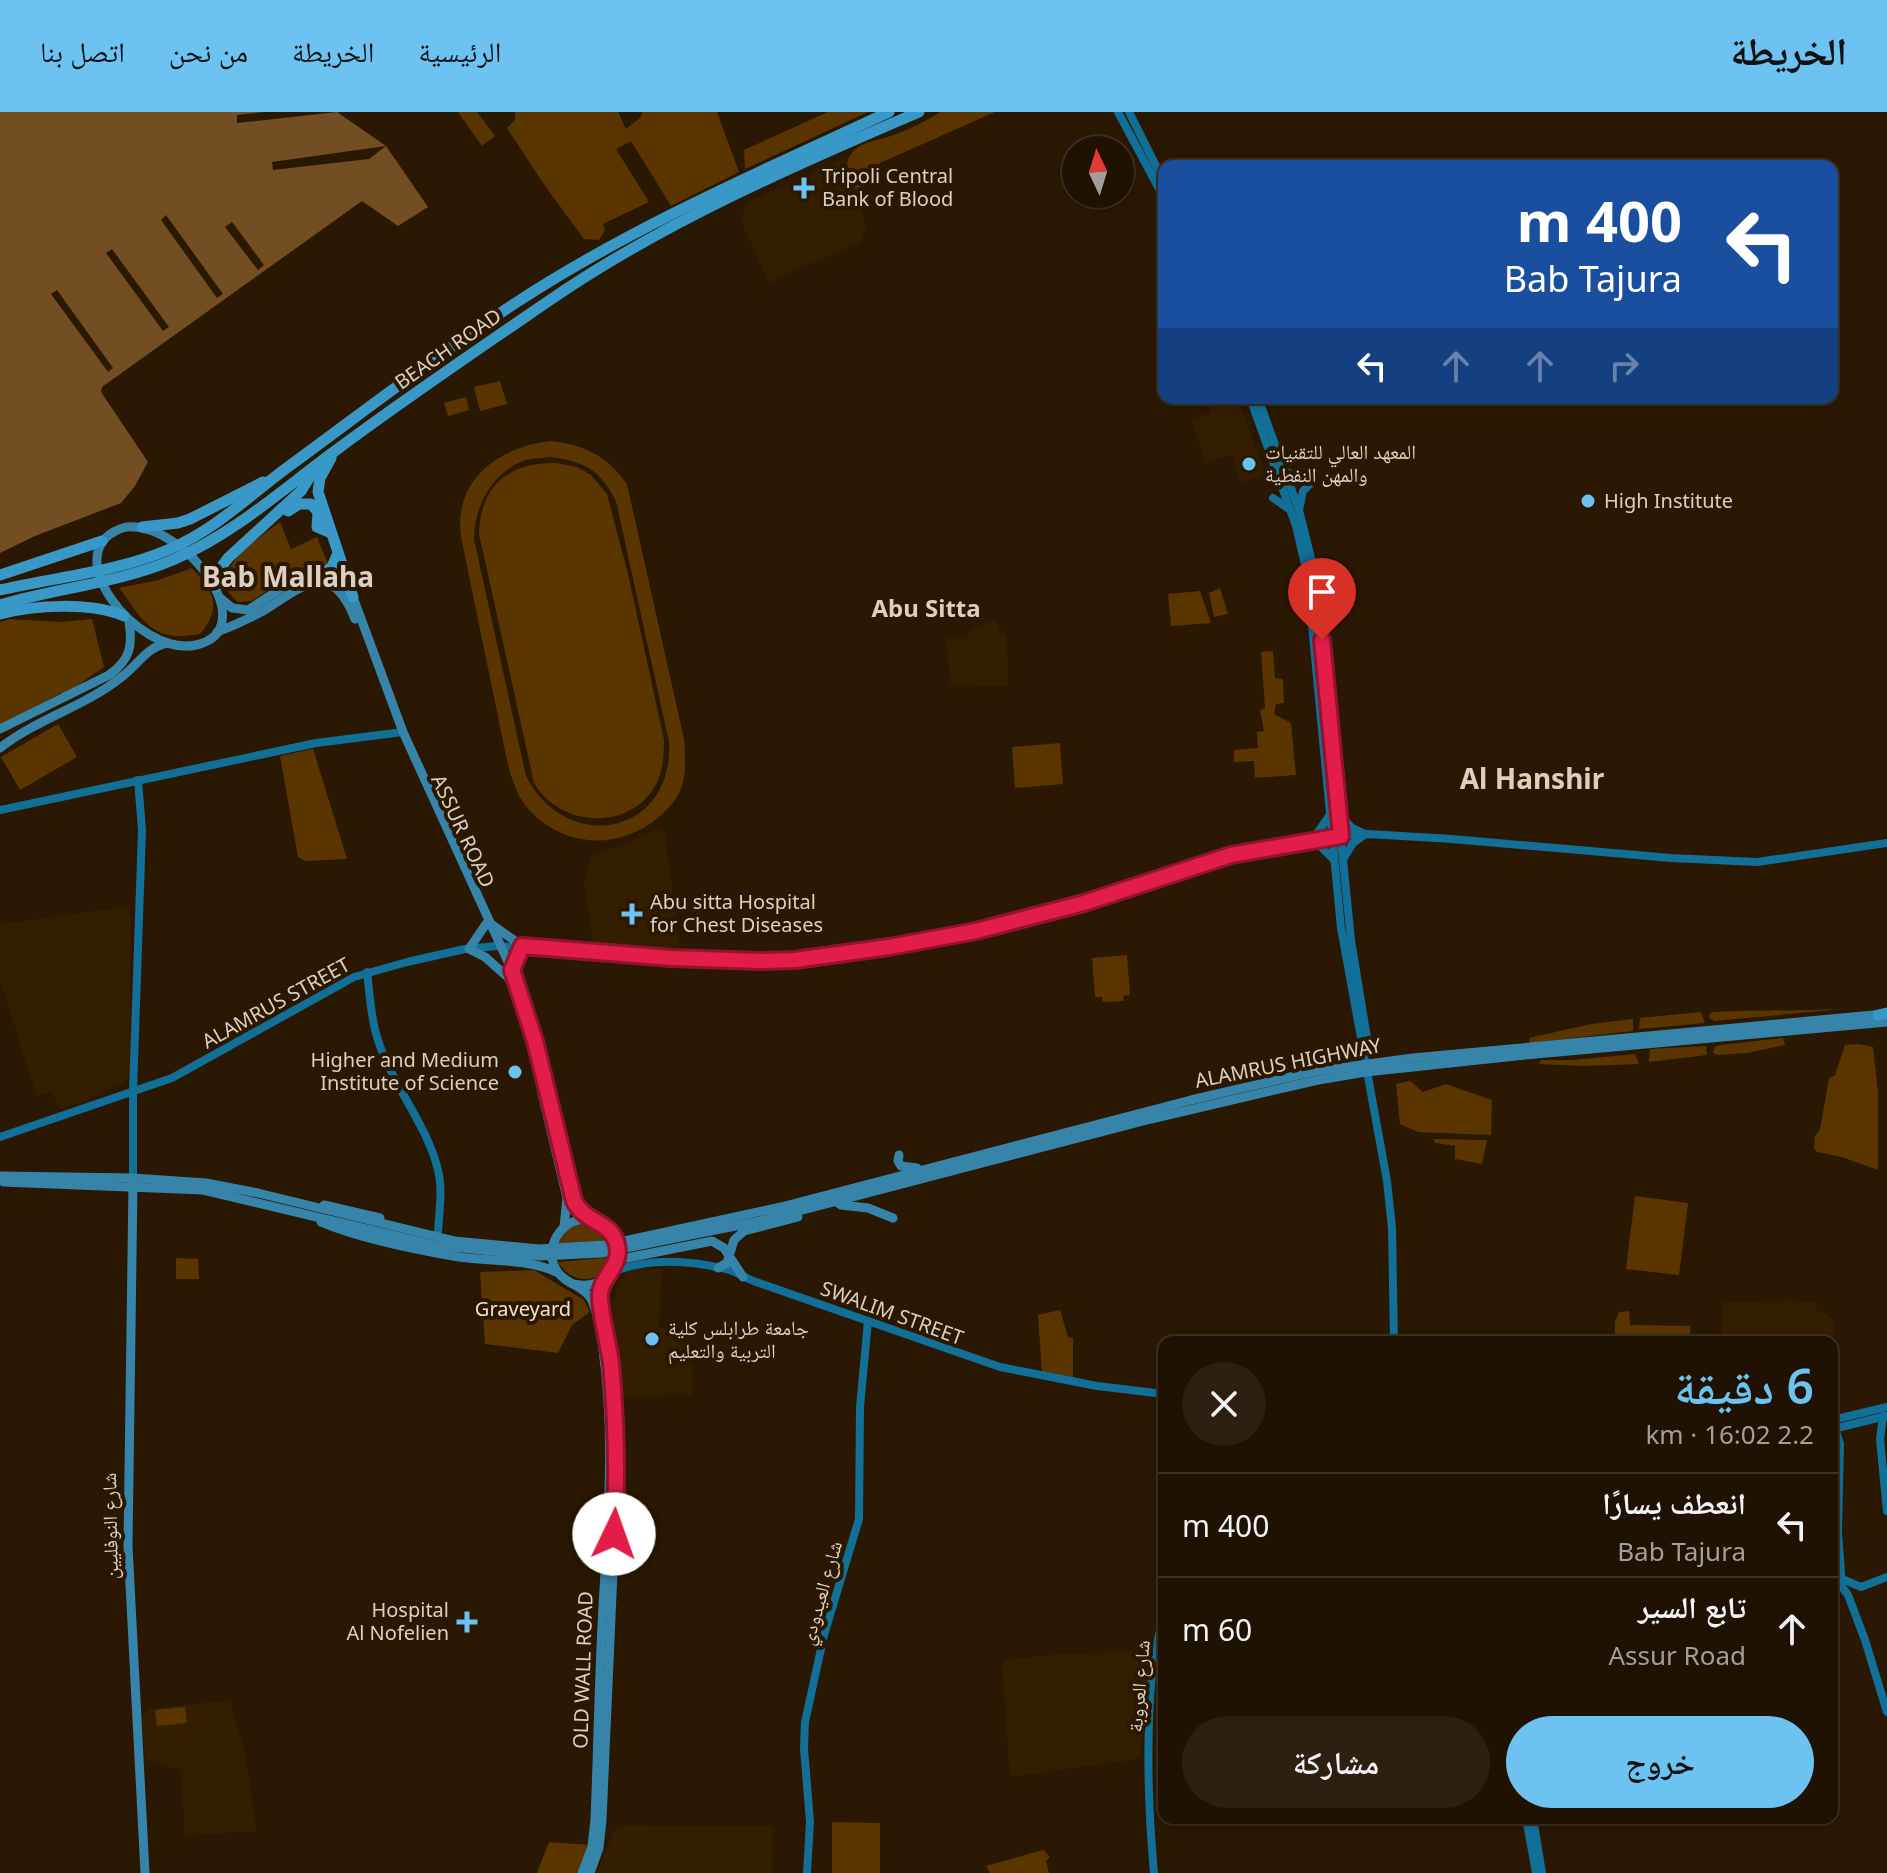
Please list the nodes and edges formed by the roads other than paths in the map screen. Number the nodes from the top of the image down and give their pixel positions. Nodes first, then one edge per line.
1 (889, 112) edge
2 (919, 112) edge
3 (1118, 112) edge
4 (1129, 112) edge
5 (1158, 170) edge
6 (1158, 187) edge
7 (1252, 404) edge
8 (1260, 404) edge
9 (335, 451) junction
10 (316, 465) junction
11 (285, 470) junction
12 (1281, 474) junction
13 (1295, 511) junction
14 (266, 523) junction
15 (142, 527) junction
16 (331, 533) junction
17 (102, 541) junction
18 (339, 553) junction
19 (324, 573) junction
20 (0, 575) edge
21 (0, 590) edge
22 (218, 592) junction
23 (353, 597) junction
24 (0, 605) edge
25 (0, 614) edge
26 (126, 619) junction
27 (217, 632) junction
28 (168, 643) junction
29 (382, 688) junction
30 (0, 729) edge
31 (19, 733) junction
32 (400, 733) junction
33 (0, 741) edge
34 (0, 748) edge
35 (138, 780) junction
36 (2, 811) edge
37 (1334, 814) junction
38 (1368, 834) junction
39 (1336, 836) junction
40 (1313, 839) junction
41 (1887, 843) edge
42 (1339, 860) junction
43 (489, 924) junction
44 (500, 946) junction
45 (522, 946) junction
46 (469, 949) junction
47 (367, 972) junction
48 (511, 974) junction
49 (1885, 1016) edge
50 (133, 1092) junction
51 (0, 1137) edge
52 (899, 1155) dead end
53 (932, 1168) junction
54 (0, 1179) edge
55 (133, 1183) junction
56 (845, 1191) junction
57 (834, 1201) junction
58 (313, 1211) junction
59 (758, 1217) junction
60 (893, 1218) dead end
61 (590, 1220) junction
62 (564, 1227) junction
63 (438, 1233) junction
64 (612, 1233) junction
65 (555, 1237) junction
66 (729, 1256) junction
67 (617, 1260) junction
68 (718, 1268) junction
69 (557, 1272) junction
70 (609, 1275) junction
71 (743, 1277) junction
72 (573, 1284) junction
73 (868, 1321) junction
74 (1396, 1336) edge
75 (1158, 1393) edge
76 (1886, 1413) edge
77 (1838, 1425) edge
78 (1838, 1439) edge
79 (1887, 1511) edge
80 (612, 1512) junction
81 (1838, 1531) edge
82 (1838, 1531) edge
83 (1887, 1577) edge
84 (1842, 1579) junction
85 (1861, 1587) junction
86 (1852, 1612) junction
87 (1158, 1642) edge
88 (1887, 1712) edge
89 (1527, 1824) edge
90 (1534, 1824) edge
91 (145, 1873) edge
92 (582, 1873) edge
93 (590, 1873) edge
94 (807, 1873) edge
95 (1154, 1873) edge
96 (1536, 1873) edge
97 (1542, 1873) edge

1 - 11 highway, BEACH ROAD
2 - 9 highway, BEACH ROAD
3 - 6 street
4 - 5 street
7 - 12 street
8 - 12 street
9 - 10 highway, BEACH ROAD
9 - 16 highway
10 - 14 highway
10 - 24 highway, BEACH ROAD
11 - 15 highway
11 - 21 highway, BEACH ROAD
12 - 13 street
12 - 13 street
12 - 13 street
13 - 37 street
14 - 16 highway
14 - 22 highway
15 - 17 main road
15 - 22 main road
16 - 18 highway
17 - 20 highway
17 - 26 main road
18 - 19 highway
18 - 23 highway
19 - 22 main road
19 - 23 main road
22 - 27 main road
23 - 29 main road
25 - 26 highway
26 - 28 main road
26 - 30 main road
27 - 28 main road
27 - 29 main road, ASSUR ROAD
28 - 31 main road
29 - 32 main road, ASSUR ROAD
31 - 33 street
31 - 34 main road
32 - 35 street
32 - 43 main road, ASSUR ROAD
35 - 36 street
35 - 50 street
37 - 38 street
37 - 39 street
37 - 40 street
38 - 39 street, ALAMRUS STREET
38 - 41 street, ALAMRUS STREET
38 - 42 street
39 - 40 street, ALAMRUS STREET
39 - 42 street
40 - 42 street
40 - 45 street, ALAMRUS STREET
42 - 74 street
43 - 44 main road, ASSUR ROAD
43 - 45 main road
43 - 46 main road
44 - 45 street, ALAMRUS STREET
44 - 46 street, ALAMRUS STREET
44 - 48 main road, ASSUR ROAD
45 - 48 main road
46 - 47 street, ALAMRUS STREET
46 - 48 main road
47 - 50 street, ALAMRUS STREET
47 - 63 street
48 - 61 main road
48 - 62 main road, ASSUR ROAD
49 - 53 main road, ALAMRUS HIGHWAY
49 - 57 main road, ALAMRUS HIGHWAY
50 - 51 street, ALAMRUS STREET
50 - 55 street
52 - 53 main road
53 - 56 main road, ALAMRUS HIGHWAY
54 - 55 main road
55 - 58 main road
55 - 91 main road, شارع النوفليين
56 - 59 main road, ALAMRUS HIGHWAY
56 - 64 main road
57 - 59 main road, ALAMRUS HIGHWAY
57 - 60 main road
57 - 66 main road
58 - 59 main road
58 - 63 main road
58 - 69 main road
61 - 62 main road
61 - 64 main road
62 - 65 main road
63 - 65 main road
64 - 67 main road
65 - 69 main road
66 - 67 main road
66 - 68 main road
66 - 71 main road
67 - 70 main road
68 - 70 street, SWALIM STREET
68 - 71 street, SWALIM STREET
69 - 72 main road
70 - 72 main road
70 - 80 main road, OLD WALL ROAD
71 - 73 street, SWALIM STREET
72 - 80 main road, OLD WALL ROAD
73 - 75 street, SWALIM STREET
73 - 94 street, شارع العيدودي
76 - 77 street
76 - 79 street
78 - 81 street
80 - 92 main road, OLD WALL ROAD
80 - 93 main road, OLD WALL ROAD
82 - 84 street
83 - 85 street
84 - 85 street
84 - 86 street
85 - 86 street
86 - 88 street
87 - 95 street, شارع العروبة
89 - 96 street
90 - 97 street

